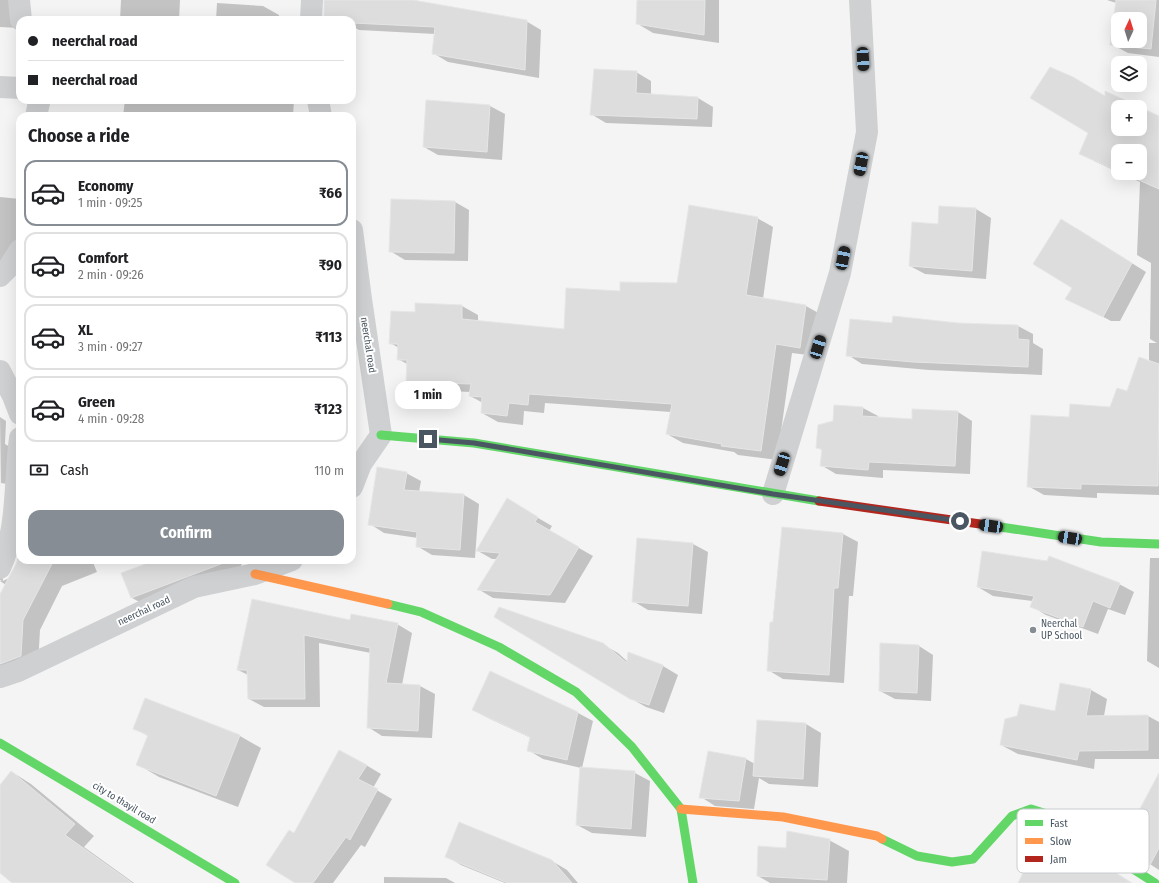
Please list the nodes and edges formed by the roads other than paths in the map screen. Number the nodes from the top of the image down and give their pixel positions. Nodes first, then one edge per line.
1 (19, 0) edge
2 (312, 0) edge
3 (860, 0) edge
4 (21, 16) edge
5 (311, 16) edge
6 (0, 87) edge
7 (16, 88) edge
8 (16, 256) edge
9 (356, 260) edge
10 (0, 276) edge
11 (0, 371) edge
12 (16, 404) edge
13 (381, 435) junction
14 (16, 477) edge
15 (356, 477) edge
16 (773, 494) junction
17 (1159, 544) edge
18 (282, 564) edge
19 (0, 568) edge
20 (256, 574) junction
21 (0, 676) edge
22 (0, 744) edge
23 (681, 810) junction
24 (1017, 814) edge
25 (1140, 873) edge
26 (1159, 879) edge
27 (235, 883) edge
28 (693, 883) edge
29 (1156, 883) edge

1 - 4 street
2 - 5 street
3 - 16 street
6 - 7 street
8 - 10 street
9 - 13 street, neerchal road
11 - 12 street
13 - 15 street
13 - 16 street
14 - 19 street
16 - 17 street
18 - 20 street, neerchal road
20 - 21 street, neerchal road
20 - 23 street
22 - 27 street, city to thayil road
23 - 24 street
23 - 28 street
25 - 29 street
26 - 29 street

